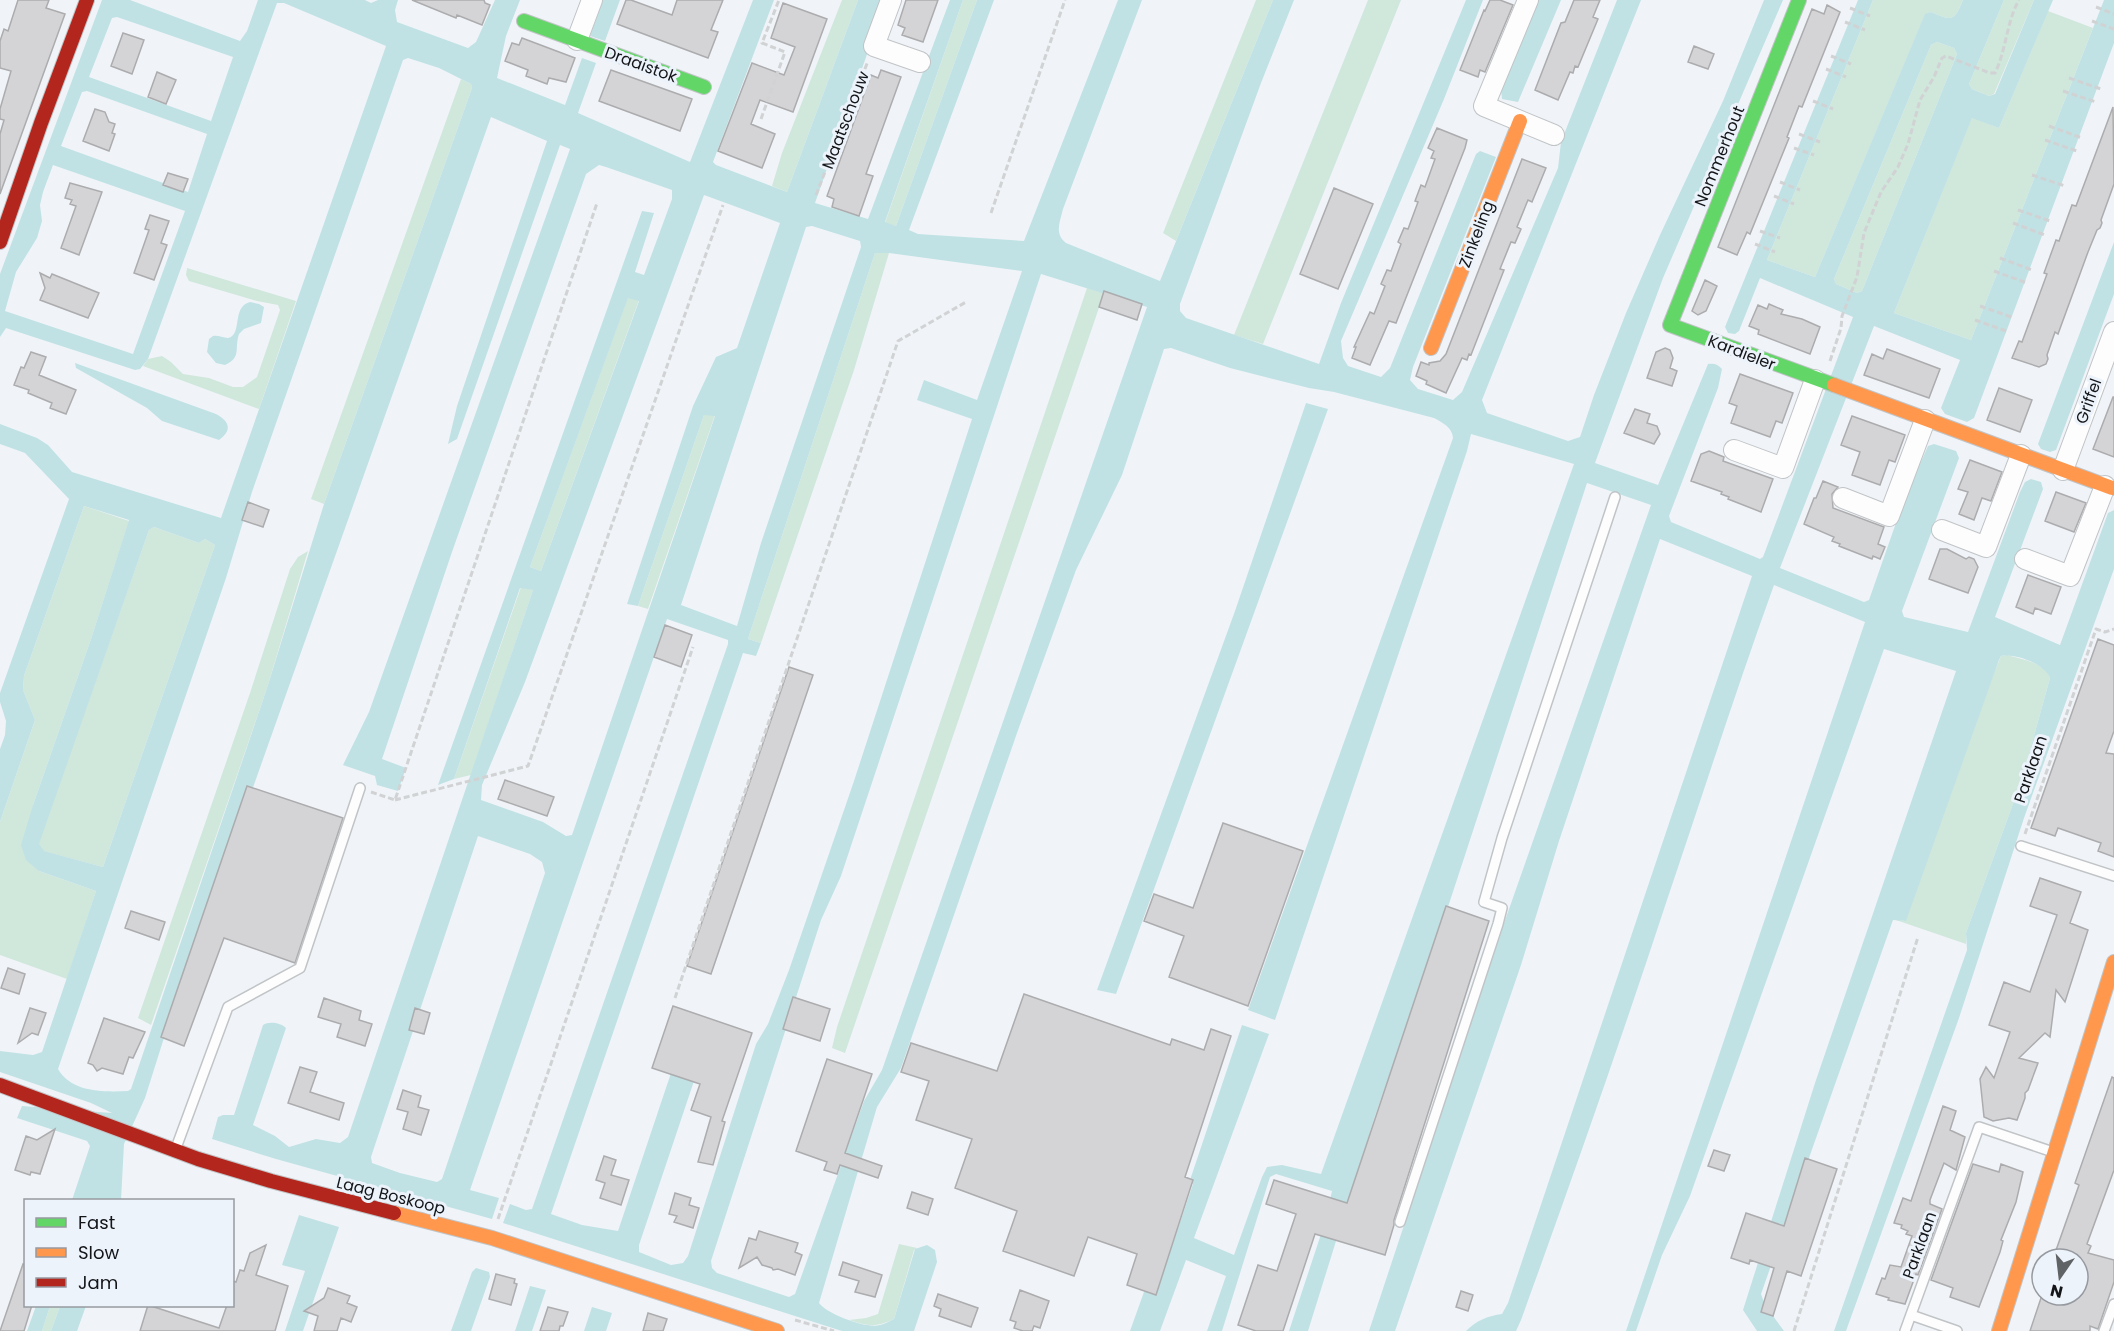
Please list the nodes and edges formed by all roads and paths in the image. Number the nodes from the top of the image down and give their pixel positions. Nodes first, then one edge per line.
1 (87, 0) edge
2 (591, 0) edge
3 (779, 0) edge
4 (891, 0) edge
5 (1065, 0) edge
6 (1528, 0) edge
7 (1799, 0) edge
8 (2019, 0) edge
9 (1850, 8) dead end
10 (2096, 8) dead end
11 (2114, 14) edge
12 (1870, 16) dead end
13 (524, 21) dead end
14 (2092, 21) dead end
15 (1845, 22) dead end
16 (2114, 29) edge
17 (1865, 30) dead end
18 (582, 42) junction
19 (874, 46) junction
20 (1831, 56) dead end
21 (920, 62) dead end
22 (1851, 64) dead end
23 (1826, 69) dead end
24 (1846, 77) dead end
25 (2069, 78) dead end
26 (704, 87) dead end
27 (2101, 89) dead end
28 (2063, 91) dead end
29 (1813, 101) dead end
30 (2096, 102) dead end
31 (1833, 109) dead end
32 (761, 119) dead end
33 (1520, 121) junction
34 (2049, 126) dead end
35 (1799, 134) dead end
36 (1554, 135) dead end
37 (2082, 138) dead end
38 (2045, 140) dead end
39 (1820, 142) dead end
40 (1794, 147) dead end
41 (2077, 151) dead end
42 (1814, 155) dead end
43 (2032, 175) dead end
44 (1780, 182) dead end
45 (2065, 186) dead end
46 (1800, 190) dead end
47 (816, 195) dead end
48 (1774, 196) dead end
49 (597, 203) dead end
50 (1794, 204) dead end
51 (723, 205) dead end
52 (2018, 210) dead end
53 (991, 213) dead end
54 (2050, 221) dead end
55 (2013, 223) dead end
56 (1760, 231) dead end
57 (2045, 235) dead end
58 (1780, 238) dead end
59 (0, 242) edge
60 (1755, 244) dead end
61 (1775, 252) dead end
62 (2000, 258) dead end
63 (2032, 270) dead end
64 (1994, 271) dead end
65 (2026, 283) dead end
66 (966, 302) dead end
67 (1980, 306) dead end
68 (2014, 318) dead end
69 (1975, 320) dead end
70 (1670, 325) joint
71 (2009, 332) dead end
72 (2114, 332) edge
73 (1431, 348) dead end
74 (1830, 385) junction
75 (1925, 420) junction
76 (1734, 450) dead end
77 (2021, 455) junction
78 (2063, 470) junction
79 (2108, 487) joint
80 (1615, 497) dead end
81 (1843, 498) dead end
82 (1942, 530) dead end
83 (2025, 560) dead end
84 (2114, 629) edge
85 (693, 647) dead end
86 (360, 788) joint
87 (395, 800) junction
88 (2021, 846) joint
89 (2114, 876) edge
90 (1918, 937) dead end
91 (2114, 962) edge
92 (675, 998) dead end
93 (0, 1085) edge
94 (175, 1150) junction
95 (2055, 1153) junction
96 (1400, 1222) dead end
97 (492, 1238) junction
98 (2114, 1304) edge
99 (1911, 1315) junction
100 (777, 1331) edge
101 (1794, 1331) edge
102 (1905, 1331) edge
103 (1958, 1331) edge
104 (1999, 1331) edge
105 (2104, 1331) edge

1 - 59 street
2 - 18 street
3 - 32 path
4 - 19 street
5 - 53 path
6 - 33 street
7 - 70 street, Nommerhout
8 - 74 path
9 - 12 path
10 - 11 path
13 - 18 street, Draaistok
14 - 16 path
15 - 17 path
18 - 26 street, Draaistok
19 - 21 street
19 - 47 path, Maatschouw
20 - 22 path
23 - 24 path
25 - 27 path
28 - 30 path
29 - 31 path
33 - 36 street
33 - 73 street, Zinkeling
34 - 37 path
35 - 39 path
38 - 41 path
40 - 42 path
43 - 45 path
44 - 46 path
48 - 50 path
49 - 87 path
51 - 87 path
52 - 54 path
55 - 57 path
56 - 58 path
60 - 61 path
62 - 63 path
64 - 65 path
66 - 92 path
67 - 68 path
69 - 71 path
70 - 74 street, Kardieler
72 - 78 street, Griffel
74 - 75 street, Kardieler
74 - 76 street
75 - 77 street, Kardieler
75 - 81 street
77 - 78 street, Kardieler
77 - 82 street
78 - 79 street, Kardieler
79 - 83 street, Kardieler
80 - 96 lane
84 - 88 path, Parklaan
85 - 97 path
86 - 87 path
86 - 94 lane
88 - 89 lane
90 - 101 path
91 - 95 street
93 - 94 street, Laag Boskoop
94 - 97 street, Laag Boskoop
95 - 99 lane, Parklaan
95 - 104 street
97 - 100 street, Laag Boskoop
98 - 105 lane
99 - 102 lane, Parklaan
99 - 103 lane

